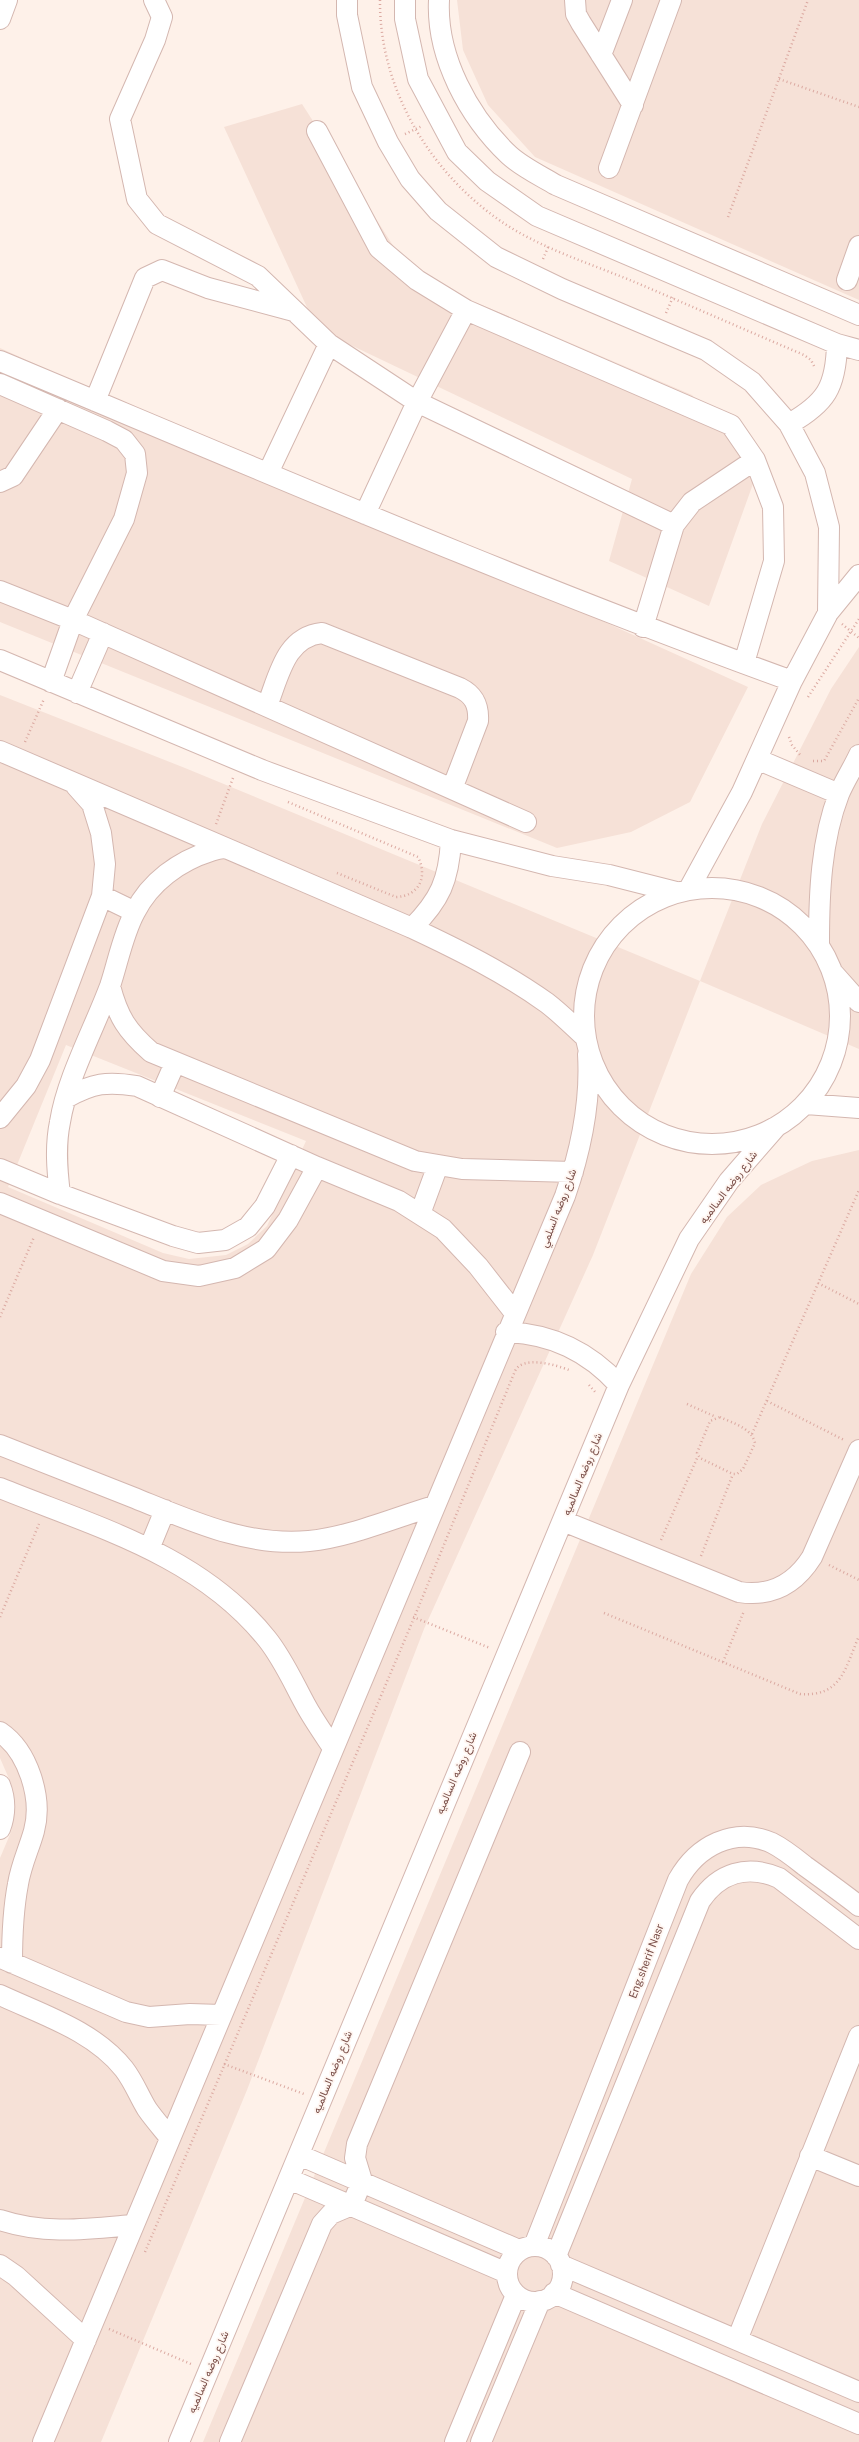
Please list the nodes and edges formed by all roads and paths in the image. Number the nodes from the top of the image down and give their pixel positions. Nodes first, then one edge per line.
1 (7, 0) edge
2 (154, 0) edge
3 (347, 0) edge
4 (406, 0) edge
5 (439, 0) edge
6 (576, 0) edge
7 (622, 0) edge
8 (672, 0) edge
9 (808, 0) edge
10 (0, 19) edge
11 (602, 55) junction
12 (779, 79) junction
13 (633, 105) junction
14 (859, 107) edge
15 (438, 118) junction
16 (317, 131) dead end
17 (388, 142) junction
18 (609, 168) dead end
19 (728, 217) dead end
20 (558, 225) junction
21 (859, 246) edge
22 (536, 276) junction
23 (681, 278) junction
24 (847, 280) dead end
25 (466, 310) junction
26 (296, 312) junction
27 (859, 315) edge
28 (658, 330) junction
29 (330, 344) junction
30 (837, 344) junction
31 (859, 350) edge
32 (0, 361) edge
33 (0, 384) edge
34 (95, 401) junction
35 (417, 402) junction
36 (58, 409) junction
37 (789, 424) junction
38 (755, 460) junction
39 (268, 473) junction
40 (0, 482) edge
41 (365, 514) junction
42 (674, 525) junction
43 (859, 575) edge
44 (0, 591) edge
45 (828, 613) junction
46 (859, 619) edge
47 (73, 620) junction
48 (643, 627) junction
49 (103, 633) junction
50 (0, 660) edge
51 (744, 663) junction
52 (792, 681) junction
53 (51, 682) junction
54 (77, 693) junction
55 (36, 697) dead end
56 (859, 698) edge
57 (43, 700) junction
58 (806, 700) dead end
59 (50, 703) dead end
60 (267, 706) junction
61 (788, 732) dead end
62 (9, 755) edge
63 (859, 755) edge
64 (758, 760) junction
65 (236, 770) junction
66 (226, 776) dead end
67 (240, 782) dead end
68 (74, 783) junction
69 (452, 789) junction
70 (839, 794) junction
71 (283, 800) dead end
72 (526, 822) dead end
73 (451, 840) junction
74 (210, 841) junction
75 (247, 857) junction
76 (683, 890) junction
77 (102, 896) junction
78 (396, 897) dead end
79 (135, 912) junction
80 (412, 928) junction
81 (819, 943) junction
82 (834, 974) junction
83 (110, 986) junction
84 (859, 1002) edge
85 (586, 1045) junction
86 (175, 1063) junction
87 (160, 1097) junction
88 (66, 1098) junction
89 (806, 1104) junction
90 (859, 1108) edge
91 (0, 1118) edge
92 (776, 1128) junction
93 (291, 1155) junction
94 (438, 1165) junction
95 (317, 1167) junction
96 (0, 1169) edge
97 (573, 1172) junction
98 (859, 1190) edge
99 (60, 1194) junction
100 (0, 1203) edge
101 (420, 1214) junction
102 (42, 1220) junction
103 (818, 1283) junction
104 (859, 1304) edge
105 (514, 1312) junction
106 (0, 1318) edge
107 (506, 1332) junction
108 (574, 1374) dead end
109 (587, 1383) dead end
110 (619, 1385) junction
111 (598, 1397) dead end
112 (767, 1401) junction
113 (687, 1404) dead end
114 (716, 1418) junction
115 (752, 1434) junction
116 (0, 1445) edge
117 (855, 1447) edge
118 (698, 1456) junction
119 (733, 1474) junction
120 (0, 1488) edge
121 (434, 1506) junction
122 (46, 1507) junction
123 (165, 1510) junction
124 (563, 1521) junction
125 (149, 1549) junction
126 (653, 1557) junction
127 (812, 1557) junction
128 (694, 1574) junction
129 (859, 1580) edge
130 (751, 1594) junction
131 (391, 1609) junction
132 (604, 1613) dead end
133 (0, 1617) edge
134 (414, 1618) junction
135 (859, 1636) edge
136 (506, 1654) junction
137 (723, 1662) junction
138 (0, 1732) edge
139 (333, 1748) junction
140 (520, 1752) dead end
141 (0, 1785) edge
142 (0, 1828) edge
143 (859, 1906) edge
144 (859, 1939) edge
145 (6, 1960) edge
146 (0, 1995) edge
147 (221, 2015) junction
148 (859, 2036) edge
149 (204, 2056) junction
150 (225, 2065) junction
151 (319, 2100) junction
152 (170, 2138) junction
153 (299, 2155) junction
154 (810, 2156) junction
155 (859, 2176) edge
156 (289, 2179) junction
157 (362, 2181) junction
158 (352, 2205) junction
159 (0, 2222) edge
160 (133, 2225) junction
161 (527, 2248) junction
162 (143, 2258) dead end
163 (558, 2260) junction
164 (0, 2265) edge
165 (507, 2273) junction
166 (516, 2295) junction
167 (547, 2297) junction
168 (115, 2323) dead end
169 (112, 2330) junction
170 (90, 2331) junction
171 (737, 2340) junction
172 (208, 2372) junction
173 (859, 2392) edge
174 (859, 2424) edge
175 (43, 2442) edge
176 (179, 2442) edge
177 (230, 2442) edge
178 (455, 2442) edge
179 (481, 2442) edge

1 - 10 street
2 - 26 street
3 - 17 street
4 - 15 street
5 - 27 street
6 - 11 street
7 - 11 street
8 - 13 street
9 - 12 path
11 - 13 street
12 - 14 path
12 - 19 path
13 - 18 street
15 - 17 path
15 - 20 street
16 - 25 street
17 - 22 street
20 - 22 path
20 - 23 street
21 - 24 street
22 - 28 street
23 - 28 path
23 - 30 street
25 - 35 street
25 - 38 street
26 - 29 street
26 - 34 street
28 - 37 street
29 - 35 street
29 - 39 street
30 - 31 street
30 - 37 street
32 - 34 street
33 - 36 street
34 - 39 street
35 - 41 street
35 - 42 street
36 - 40 street
36 - 47 street
37 - 45 street
38 - 42 street
38 - 51 street
39 - 41 street
41 - 48 street
42 - 48 street
43 - 45 street
44 - 47 street
45 - 52 street
46 - 58 path
47 - 49 street
47 - 53 street
48 - 51 street
49 - 54 street
49 - 60 street
50 - 53 street
51 - 52 street
52 - 64 street
53 - 54 street
53 - 57 path
54 - 65 street
55 - 57 path
56 - 61 path
57 - 59 path
57 - 62 path
60 - 69 street
60 - 69 street
62 - 68 street
63 - 70 street
64 - 70 street
64 - 76 street
65 - 66 path
65 - 67 path
65 - 73 street
65 - 74 path
68 - 74 street
68 - 77 street
69 - 72 street
70 - 81 street
71 - 78 path
73 - 76 street
73 - 80 street
74 - 75 street
75 - 79 street
75 - 80 street
76 - 81 street
76 - 85 street, شارع روضه السلمي
77 - 79 street
77 - 91 street
79 - 83 street
80 - 85 street
81 - 82 street
82 - 84 street
82 - 89 street
83 - 86 street
83 - 88 street
85 - 92 street
85 - 97 street, شارع روضه السلمي
86 - 87 street
86 - 94 street
87 - 88 street
87 - 93 street
88 - 99 street
89 - 90 street
89 - 92 street
92 - 110 street, شارع روضه السالميه
93 - 95 street
93 - 99 street
94 - 97 street
94 - 101 street
95 - 101 street
95 - 102 street
96 - 99 street
97 - 105 street, شارع روضه السلمي
98 - 103 path
100 - 102 street
101 - 105 street
102 - 106 path
103 - 104 path
103 - 112 path
105 - 107 street, شارع روضه السلمي
107 - 110 street
107 - 121 street
108 - 134 path
109 - 111 path
110 - 124 street, شارع روضه السالميه
112 - 115 path
112 - 117 path
113 - 114 path
114 - 115 path
114 - 118 path
115 - 119 path
116 - 123 street
117 - 127 street
118 - 119 path
118 - 126 path
119 - 128 path
120 - 122 street
121 - 123 street
121 - 131 street
122 - 125 street
122 - 133 path
123 - 125 street
124 - 126 street
124 - 136 street, شارع روضه السالميه
125 - 139 street
126 - 128 street
127 - 129 path
127 - 130 street
128 - 130 street
130 - 137 path
131 - 134 path
131 - 139 street
132 - 137 path
134 - 136 path
134 - 150 path
135 - 137 path
136 - 151 street, شارع روضه السالميه
138 - 145 street
139 - 147 street
140 - 157 street
141 - 142 street
143 - 161 street, Eng.sherif Nasr
144 - 163 street
145 - 147 street
146 - 152 street
147 - 149 street
148 - 154 street
149 - 150 path
149 - 152 street
150 - 151 path
150 - 162 path
151 - 153 street, شارع روضه السالميه
152 - 160 street
153 - 156 street, شارع روضه السالميه
153 - 157 street
154 - 155 street
154 - 171 street
156 - 158 street
156 - 172 street, شارع روضه السالميه
157 - 158 street
157 - 161 street
158 - 165 street
158 - 177 street
159 - 160 street
160 - 170 street
161 - 163 street
161 - 165 street
163 - 167 street
163 - 171 street
164 - 170 street
165 - 166 street
166 - 167 street
166 - 178 street
167 - 174 street
167 - 179 street
168 - 169 path
169 - 170 path
169 - 172 path
170 - 175 street
171 - 173 street
172 - 176 street, شارع روضه السالميه

